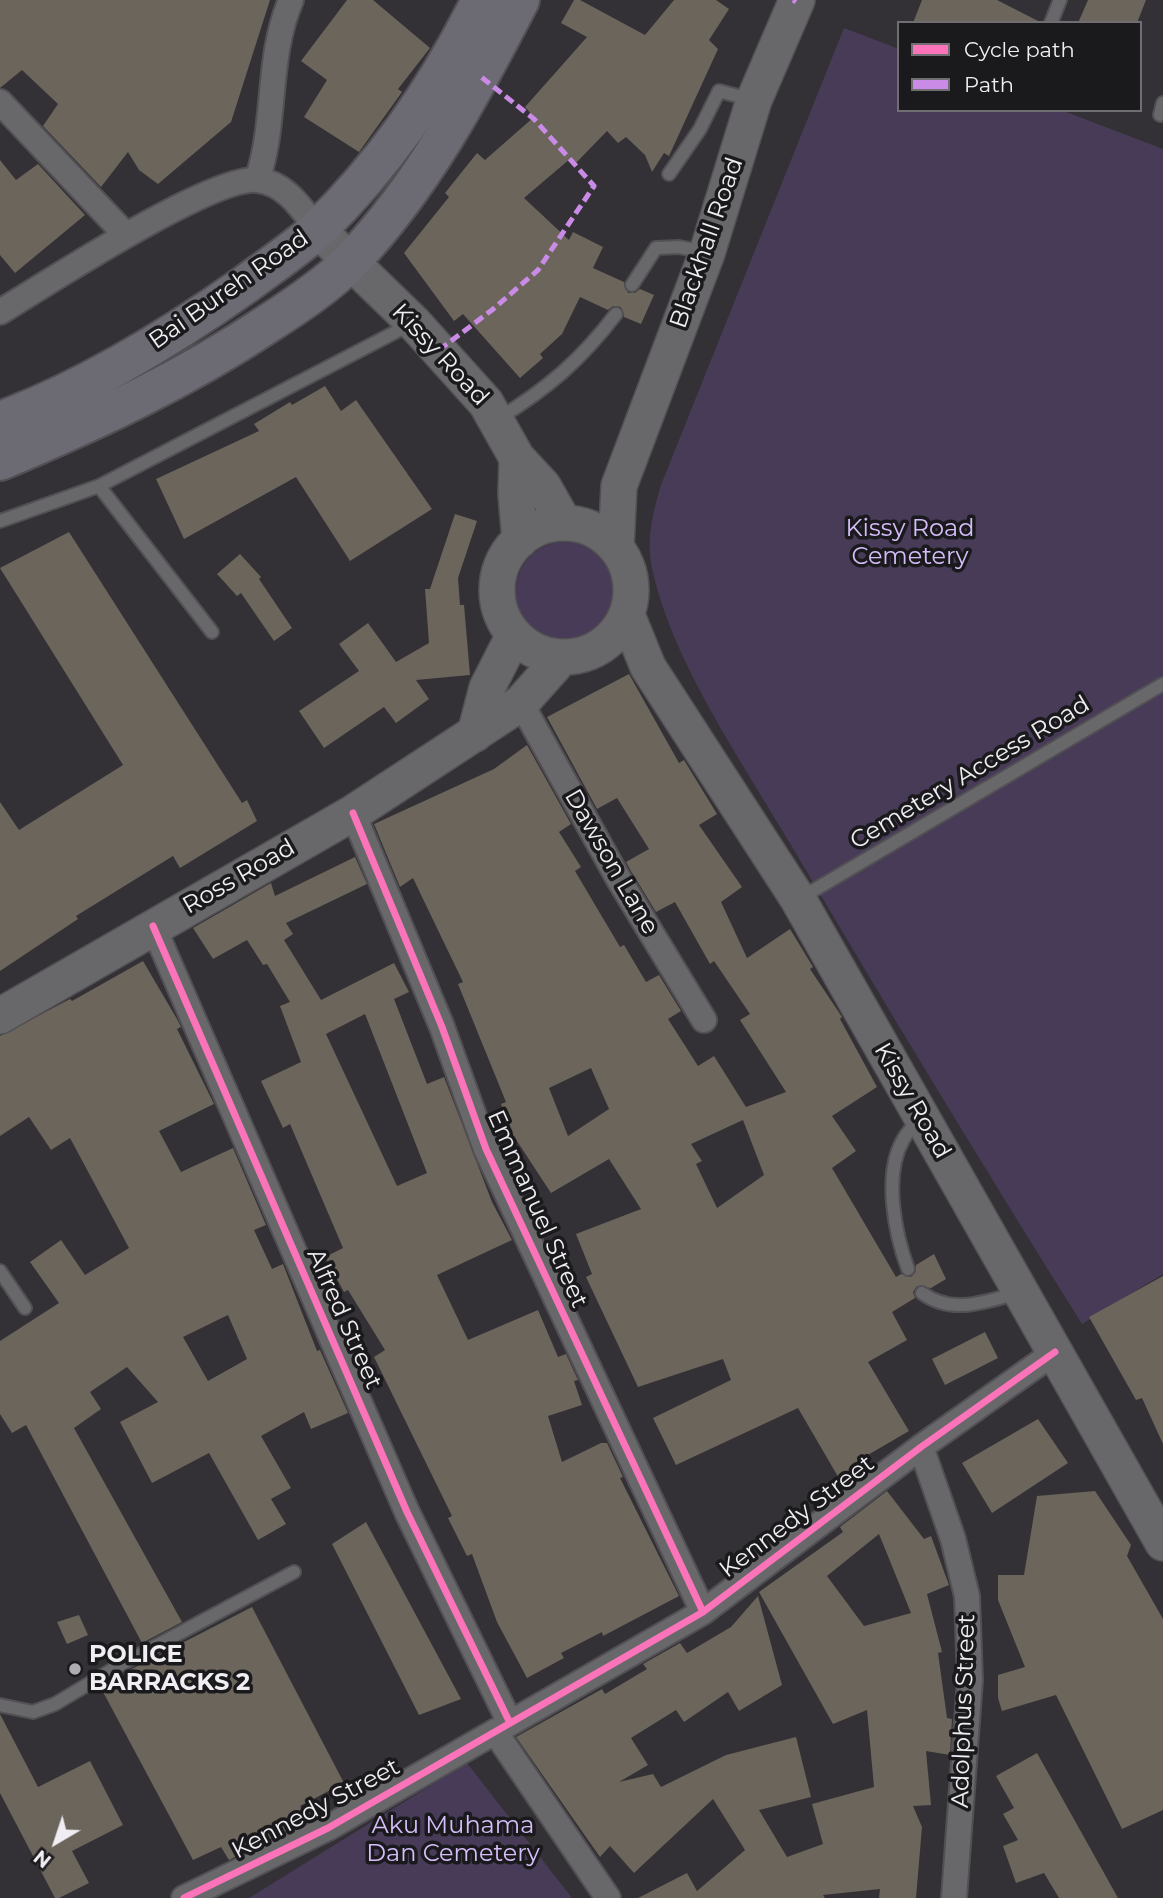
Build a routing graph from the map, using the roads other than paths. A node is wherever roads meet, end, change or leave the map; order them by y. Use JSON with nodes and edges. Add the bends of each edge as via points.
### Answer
{"nodes":[{"id":1,"x":291,"y":0,"type":"edge"},
{"id":2,"x":481,"y":0,"type":"edge"},
{"id":3,"x":520,"y":0,"type":"edge"},
{"id":4,"x":797,"y":0,"type":"edge"},
{"id":5,"x":1060,"y":0,"type":"edge"},
{"id":6,"x":1052,"y":21,"type":"edge"},
{"id":7,"x":754,"y":100,"type":"junction"},
{"id":8,"x":0,"y":102,"type":"edge"},
{"id":9,"x":668,"y":174,"type":"dead end"},
{"id":10,"x":257,"y":180,"type":"junction"},
{"id":11,"x":317,"y":229,"type":"junction"},
{"id":12,"x":126,"y":235,"type":"junction"},
{"id":13,"x":707,"y":253,"type":"junction"},
{"id":14,"x":349,"y":263,"type":"junction"},
{"id":15,"x":632,"y":285,"type":"dead end"},
{"id":16,"x":0,"y":312,"type":"edge"},
{"id":17,"x":616,"y":313,"type":"dead end"},
{"id":18,"x":414,"y":323,"type":"junction"},
{"id":19,"x":497,"y":419,"type":"junction"},
{"id":20,"x":0,"y":421,"type":"edge"},
{"id":21,"x":517,"y":458,"type":"junction"},
{"id":22,"x":0,"y":461,"type":"edge"},
{"id":23,"x":99,"y":486,"type":"junction"},
{"id":24,"x":619,"y":486,"type":"junction"},
{"id":25,"x":0,"y":521,"type":"edge"},
{"id":26,"x":571,"y":524,"type":"junction"},
{"id":27,"x":520,"y":540,"type":"junction"},
{"id":28,"x":616,"y":547,"type":"junction"},
{"id":29,"x":627,"y":615,"type":"junction"},
{"id":30,"x":212,"y":632,"type":"dead end"},
{"id":31,"x":513,"y":635,"type":"junction"},
{"id":32,"x":600,"y":648,"type":"junction"},
{"id":33,"x":562,"y":657,"type":"junction"},
{"id":34,"x":648,"y":667,"type":"junction"},
{"id":35,"x":1163,"y":684,"type":"edge"},
{"id":36,"x":521,"y":703,"type":"junction"},
{"id":37,"x":475,"y":734,"type":"junction"},
{"id":38,"x":353,"y":813,"type":"junction"},
{"id":39,"x":798,"y":899,"type":"junction"},
{"id":40,"x":153,"y":926,"type":"junction"},
{"id":41,"x":0,"y":1016,"type":"edge"},
{"id":42,"x":704,"y":1020,"type":"dead end"},
{"id":43,"x":921,"y":1117,"type":"junction"},
{"id":44,"x":908,"y":1269,"type":"dead end"},
{"id":45,"x":0,"y":1271,"type":"edge"},
{"id":46,"x":1021,"y":1292,"type":"junction"},
{"id":47,"x":922,"y":1293,"type":"dead end"},
{"id":48,"x":25,"y":1308,"type":"dead end"},
{"id":49,"x":1055,"y":1352,"type":"junction"},
{"id":50,"x":921,"y":1447,"type":"junction"},
{"id":51,"x":1163,"y":1543,"type":"edge"},
{"id":52,"x":294,"y":1572,"type":"dead end"},
{"id":53,"x":703,"y":1612,"type":"junction"},
{"id":54,"x":0,"y":1705,"type":"edge"},
{"id":55,"x":503,"y":1728,"type":"junction"},
{"id":56,"x":184,"y":1898,"type":"edge"},
{"id":57,"x":608,"y":1898,"type":"edge"},
{"id":58,"x":954,"y":1898,"type":"edge"}],
"edges":[{"from":1,"to":10,"type":"street","via":[[274,59],[266,156]]},
{"from":2,"to":11,"type":"highway","name":"Bai Bureh Road","via":[[460,44],[412,116]]},
{"from":3,"to":14,"type":"highway","via":[[448,135]]},
{"from":4,"to":7,"type":"main road","name":"Blackhall Road"},
{"from":5,"to":6,"type":"lane"},
{"from":7,"to":9,"type":"lane","via":[[719,91],[700,129]]},
{"from":7,"to":13,"type":"main road","name":"Blackhall Road"},
{"from":8,"to":12,"type":"street"},
{"from":10,"to":11,"type":"street","via":[[294,196]]},
{"from":10,"to":12,"type":"street","via":[[226,187]]},
{"from":11,"to":14,"type":"main road","name":"Kissy Road"},
{"from":11,"to":20,"type":"highway","name":"Bai Bureh Road","via":[[208,311],[40,406]]},
{"from":12,"to":16,"type":"street"},
{"from":13,"to":15,"type":"lane","via":[[656,248]]},
{"from":13,"to":24,"type":"main road","name":"Blackhall Road"},
{"from":14,"to":18,"type":"main road","name":"Kissy Road"},
{"from":14,"to":22,"type":"highway","via":[[224,354],[74,430]]},
{"from":17,"to":19,"type":"lane","via":[[580,357],[543,391]]},
{"from":18,"to":19,"type":"main road","name":"Kissy Road"},
{"from":18,"to":23,"type":"lane"},
{"from":19,"to":21,"type":"main road","name":"Kissy Road"},
{"from":21,"to":26,"type":"main road","name":"Kissy Road"},
{"from":21,"to":27,"type":"main road","name":"Kissy Road"},
{"from":23,"to":25,"type":"lane"},
{"from":23,"to":30,"type":"lane"},
{"from":24,"to":26,"type":"main road","name":"Blackhall Road"},
{"from":24,"to":28,"type":"main road","name":"Blackhall Road"},
{"from":26,"to":27,"type":"main road","via":[[548,525]]},
{"from":26,"to":28,"type":"main road","via":[[599,533]]},
{"from":27,"to":31,"type":"main road","via":[[498,578],[499,608]]},
{"from":28,"to":29,"type":"main road","via":[[630,580]]},
{"from":29,"to":32,"type":"main road"},
{"from":29,"to":34,"type":"main road","name":"Kissy Road"},
{"from":31,"to":33,"type":"main road","via":[[535,651]]},
{"from":31,"to":37,"type":"main road","via":[[487,688]]},
{"from":32,"to":33,"type":"main road"},
{"from":32,"to":34,"type":"main road"},
{"from":33,"to":36,"type":"main road","name":"Ross Road"},
{"from":34,"to":39,"type":"main road","name":"Kissy Road"},
{"from":35,"to":39,"type":"lane","name":"Cemetery Access Road"},
{"from":36,"to":37,"type":"main road","name":"Ross Road"},
{"from":36,"to":42,"type":"street","name":"Dawson Lane"},
{"from":37,"to":38,"type":"main road","name":"Ross Road"},
{"from":38,"to":40,"type":"main road","name":"Ross Road"},
{"from":38,"to":53,"type":"street","name":"Emmanuel Street","via":[[442,1027],[486,1149]]},
{"from":39,"to":43,"type":"main road","name":"Kissy Road"},
{"from":40,"to":41,"type":"main road","name":"Ross Road"},
{"from":40,"to":55,"type":"street","name":"Alfred Street"},
{"from":43,"to":44,"type":"lane","via":[[902,1141],[894,1174],[895,1234]]},
{"from":43,"to":46,"type":"main road","name":"Kissy Road"},
{"from":45,"to":48,"type":"lane"},
{"from":46,"to":47,"type":"lane","via":[[971,1306],[948,1305]]},
{"from":46,"to":49,"type":"main road","name":"Kissy Road"},
{"from":49,"to":50,"type":"street","name":"Kennedy Street"},
{"from":49,"to":51,"type":"main road","name":"Kissy Road"},
{"from":50,"to":53,"type":"street","name":"Kennedy Street"},
{"from":50,"to":58,"type":"street","name":"Adolphus Street","via":[[967,1595],[970,1680]]},
{"from":52,"to":54,"type":"lane","via":[[55,1704],[33,1712]]},
{"from":53,"to":55,"type":"street","name":"Kennedy Street"},
{"from":55,"to":56,"type":"street","name":"Kennedy Street","via":[[328,1828]]},
{"from":55,"to":57,"type":"street","name":"Alfred Street"}]}
